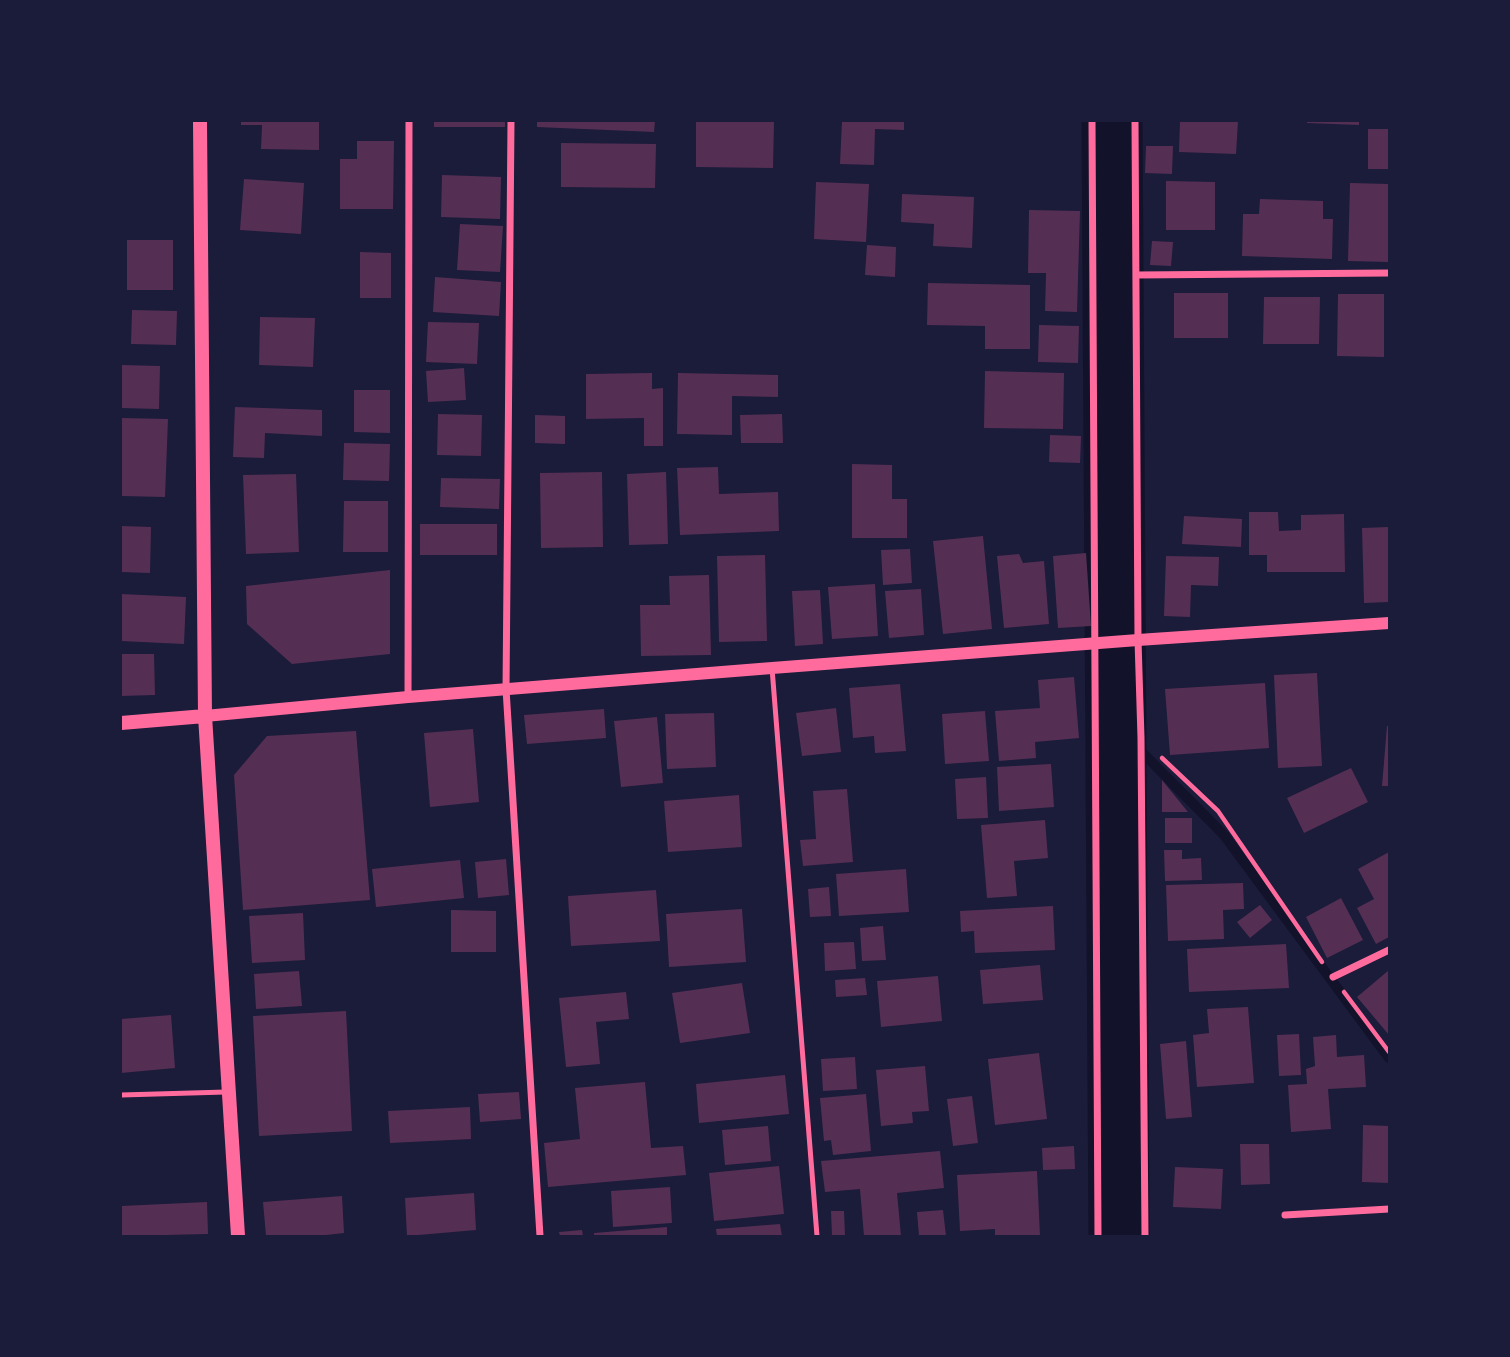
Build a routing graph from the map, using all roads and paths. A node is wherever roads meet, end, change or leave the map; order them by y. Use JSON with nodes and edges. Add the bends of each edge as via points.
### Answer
{"nodes":[{"id":1,"x":200,"y":121,"type":"edge"},
{"id":2,"x":409,"y":121,"type":"edge"},
{"id":3,"x":511,"y":121,"type":"edge"},
{"id":4,"x":1092,"y":121,"type":"edge"},
{"id":5,"x":1135,"y":121,"type":"edge"},
{"id":6,"x":1389,"y":273,"type":"edge"},
{"id":7,"x":1136,"y":275,"type":"junction"},
{"id":8,"x":1389,"y":623,"type":"edge"},
{"id":9,"x":1138,"y":640,"type":"junction"},
{"id":10,"x":1095,"y":643,"type":"junction"},
{"id":11,"x":772,"y":668,"type":"junction"},
{"id":12,"x":506,"y":689,"type":"junction"},
{"id":13,"x":408,"y":697,"type":"junction"},
{"id":14,"x":205,"y":716,"type":"junction"},
{"id":15,"x":121,"y":723,"type":"edge"},
{"id":16,"x":1141,"y":738,"type":"junction"},
{"id":17,"x":1389,"y":950,"type":"edge"},
{"id":18,"x":1333,"y":977,"type":"junction"},
{"id":19,"x":1389,"y":1052,"type":"edge"},
{"id":20,"x":229,"y":1092,"type":"junction"},
{"id":21,"x":121,"y":1095,"type":"edge"},
{"id":22,"x":1389,"y":1209,"type":"edge"},
{"id":23,"x":1285,"y":1215,"type":"dead end"},
{"id":24,"x":238,"y":1236,"type":"edge"},
{"id":25,"x":540,"y":1236,"type":"edge"},
{"id":26,"x":817,"y":1236,"type":"edge"},
{"id":27,"x":1098,"y":1236,"type":"edge"},
{"id":28,"x":1145,"y":1236,"type":"edge"}],
"edges":[{"from":1,"to":14,"type":"main road"},
{"from":2,"to":13,"type":"street"},
{"from":3,"to":12,"type":"street"},
{"from":4,"to":10,"type":"street"},
{"from":5,"to":7,"type":"street"},
{"from":6,"to":7,"type":"street"},
{"from":7,"to":9,"type":"street"},
{"from":8,"to":9,"type":"street"},
{"from":9,"to":10,"type":"street"},
{"from":9,"to":16,"type":"street"},
{"from":10,"to":11,"type":"street"},
{"from":10,"to":27,"type":"street"},
{"from":11,"to":12,"type":"street"},
{"from":11,"to":26,"type":"lane"},
{"from":12,"to":13,"type":"street"},
{"from":12,"to":25,"type":"street"},
{"from":13,"to":14,"type":"street"},
{"from":14,"to":15,"type":"main road"},
{"from":14,"to":20,"type":"main road"},
{"from":16,"to":18,"type":"path","via":[[1218,810]]},
{"from":16,"to":28,"type":"street"},
{"from":17,"to":18,"type":"street"},
{"from":18,"to":19,"type":"path"},
{"from":20,"to":21,"type":"lane"},
{"from":20,"to":24,"type":"main road"},
{"from":22,"to":23,"type":"street"}]}
